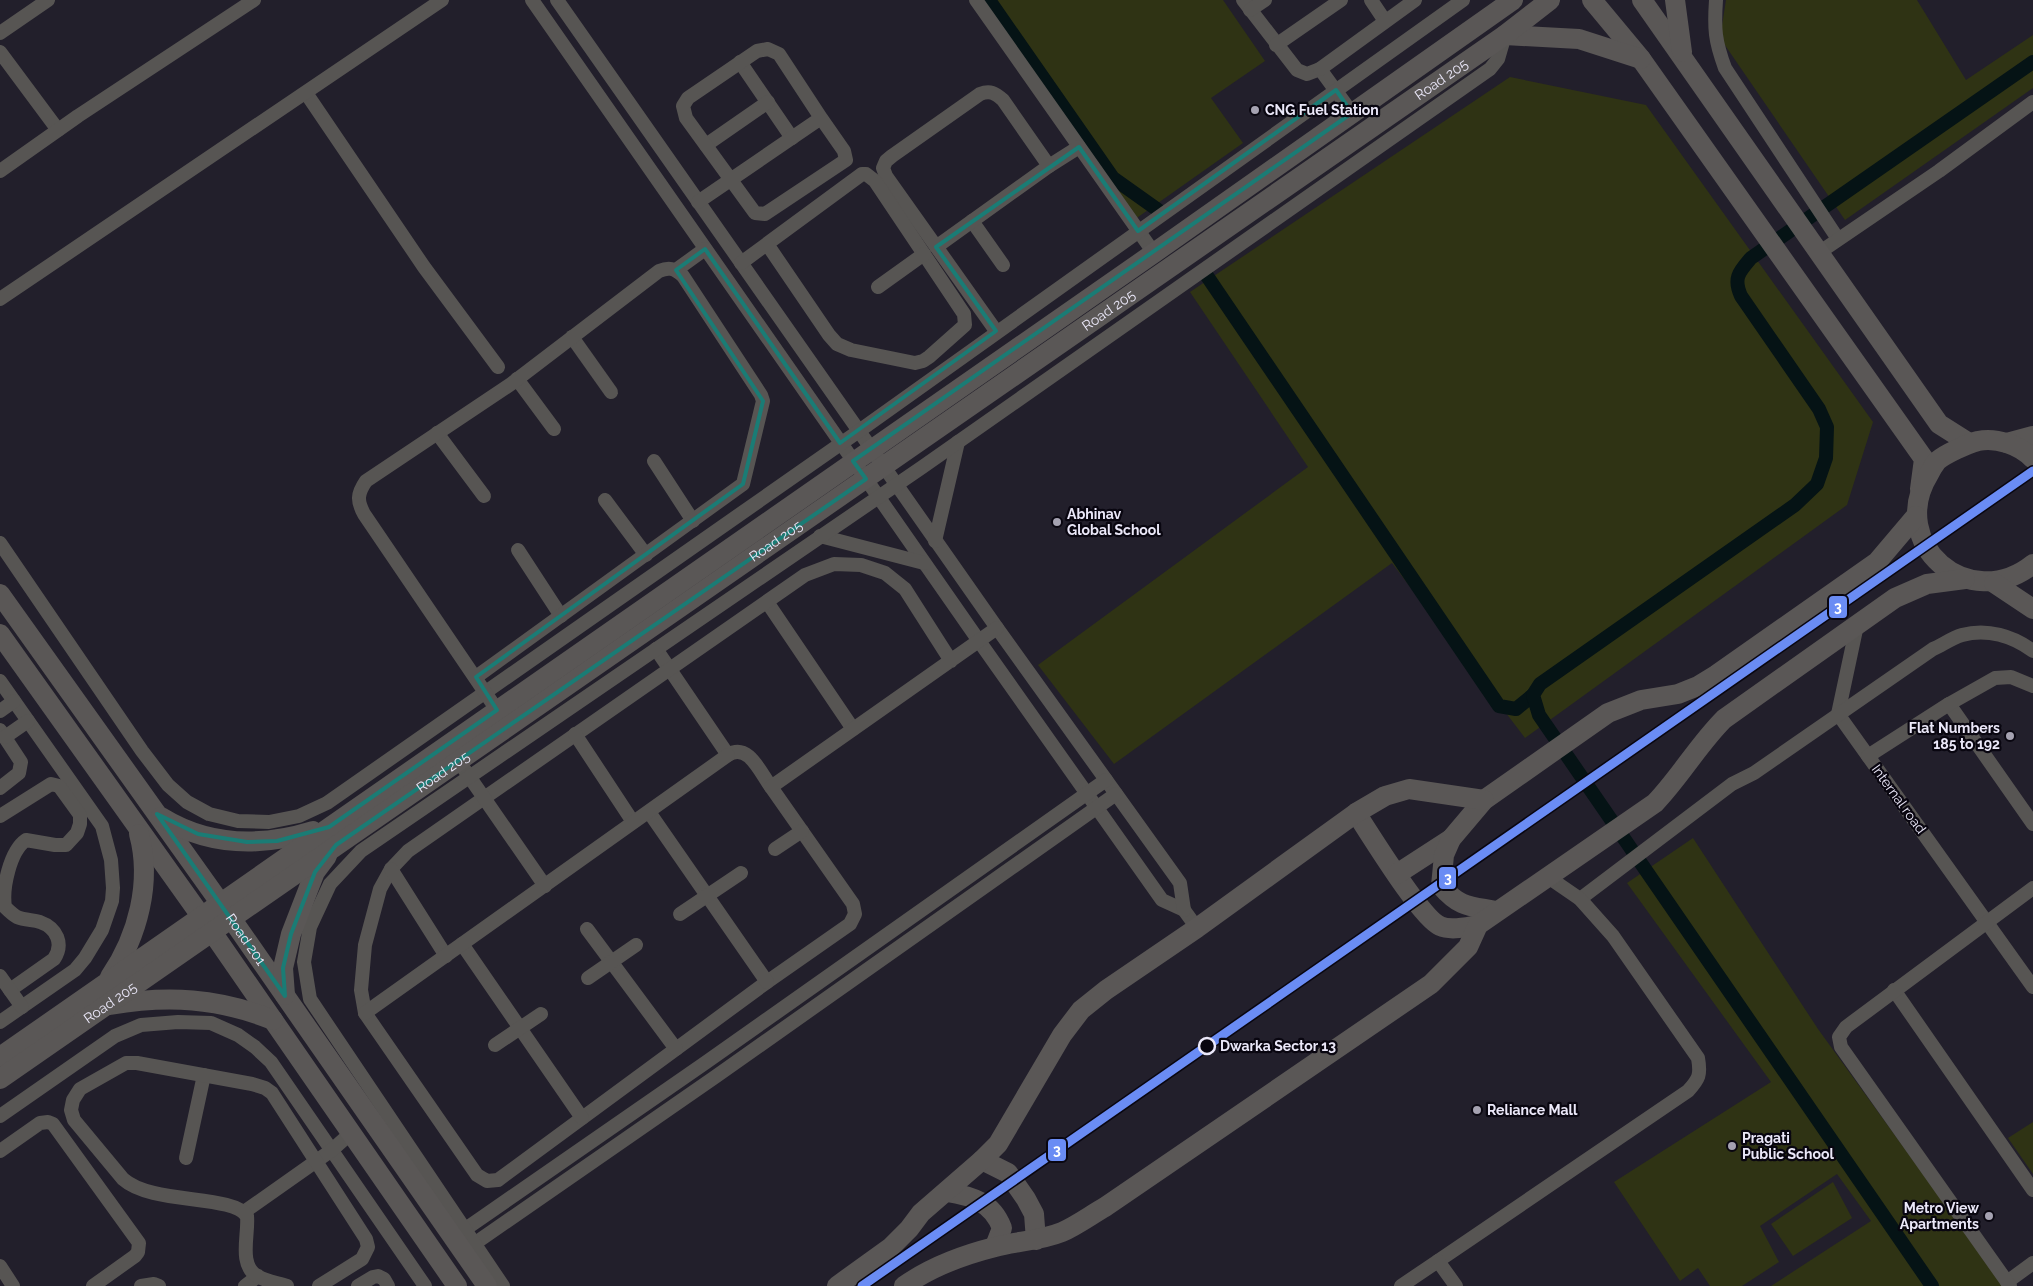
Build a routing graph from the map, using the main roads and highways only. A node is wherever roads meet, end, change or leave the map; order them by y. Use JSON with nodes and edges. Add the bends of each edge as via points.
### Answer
{"nodes":[{"id":1,"x":1514,"y":0,"type":"edge"},
{"id":2,"x":1550,"y":0,"type":"edge"},
{"id":3,"x":1592,"y":0,"type":"edge"},
{"id":4,"x":1642,"y":0,"type":"edge"},
{"id":5,"x":1675,"y":0,"type":"edge"},
{"id":6,"x":1505,"y":35,"type":"junction"},
{"id":7,"x":1683,"y":58,"type":"junction"},
{"id":8,"x":1640,"y":60,"type":"junction"},
{"id":9,"x":2033,"y":436,"type":"edge"},
{"id":10,"x":1969,"y":443,"type":"junction"},
{"id":11,"x":2007,"y":443,"type":"junction"},
{"id":12,"x":2033,"y":459,"type":"edge"},
{"id":13,"x":1920,"y":489,"type":"junction"},
{"id":14,"x":1916,"y":516,"type":"junction"},
{"id":15,"x":2033,"y":564,"type":"edge"},
{"id":16,"x":1966,"y":580,"type":"junction"},
{"id":17,"x":1994,"y":582,"type":"junction"},
{"id":18,"x":0,"y":594,"type":"edge"},
{"id":19,"x":2033,"y":609,"type":"edge"},
{"id":20,"x":0,"y":634,"type":"edge"},
{"id":21,"x":1484,"y":800,"type":"junction"},
{"id":22,"x":1356,"y":812,"type":"junction"},
{"id":23,"x":157,"y":814,"type":"junction"},
{"id":24,"x":136,"y":825,"type":"junction"},
{"id":25,"x":333,"y":836,"type":"junction"},
{"id":26,"x":1451,"y":840,"type":"junction"},
{"id":27,"x":1397,"y":874,"type":"junction"},
{"id":28,"x":225,"y":910,"type":"junction"},
{"id":29,"x":1496,"y":911,"type":"junction"},
{"id":30,"x":207,"y":924,"type":"junction"},
{"id":31,"x":1478,"y":925,"type":"junction"},
{"id":32,"x":106,"y":983,"type":"junction"},
{"id":33,"x":285,"y":996,"type":"junction"},
{"id":34,"x":105,"y":1006,"type":"junction"},
{"id":35,"x":273,"y":1020,"type":"junction"},
{"id":36,"x":0,"y":1057,"type":"edge"},
{"id":37,"x":0,"y":1080,"type":"edge"},
{"id":38,"x":982,"y":1160,"type":"junction"},
{"id":39,"x":946,"y":1192,"type":"junction"},
{"id":40,"x":1036,"y":1240,"type":"junction"},
{"id":41,"x":995,"y":1246,"type":"junction"},
{"id":42,"x":457,"y":1286,"type":"edge"},
{"id":43,"x":487,"y":1286,"type":"edge"},
{"id":44,"x":836,"y":1286,"type":"edge"},
{"id":45,"x":904,"y":1286,"type":"edge"}],
"edges":[{"from":1,"to":25,"type":"main road","name":"Road 205","via":[[497,710]]},
{"from":2,"to":6,"type":"main road","name":"Road 205"},
{"from":3,"to":8,"type":"main road"},
{"from":4,"to":7,"type":"main road"},
{"from":5,"to":7,"type":"main road"},
{"from":6,"to":8,"type":"main road","via":[[1579,39]]},
{"from":6,"to":25,"type":"main road","name":"Road 205","via":[[883,466],[464,769]]},
{"from":7,"to":10,"type":"main road","via":[[1939,424]]},
{"from":8,"to":13,"type":"main road","via":[[1924,459]]},
{"from":9,"to":11,"type":"main road"},
{"from":10,"to":11,"type":"main road","via":[[1983,440]]},
{"from":10,"to":13,"type":"main road","via":[[1937,461]]},
{"from":11,"to":12,"type":"main road","via":[[2027,452]]},
{"from":13,"to":14,"type":"main road"},
{"from":14,"to":16,"type":"main road","via":[[1924,544],[1942,566]]},
{"from":14,"to":21,"type":"main road","via":[[1877,562],[1716,675],[1678,694],[1622,706],[1608,713]]},
{"from":15,"to":17,"type":"main road","via":[[2020,575]]},
{"from":16,"to":17,"type":"main road"},
{"from":16,"to":29,"type":"main road","via":[[1928,584],[1895,598],[1857,624],[1724,719],[1655,803]]},
{"from":17,"to":19,"type":"main road"},
{"from":18,"to":23,"type":"main road","name":"Road 201"},
{"from":20,"to":24,"type":"main road","name":"Road 201"},
{"from":21,"to":22,"type":"main road","via":[[1409,789],[1385,796]]},
{"from":21,"to":26,"type":"main road"},
{"from":22,"to":27,"type":"main road"},
{"from":22,"to":38,"type":"main road","via":[[1081,1010],[1062,1035],[998,1144]]},
{"from":23,"to":25,"type":"main road","via":[[175,826],[224,840],[247,842]]},
{"from":23,"to":28,"type":"main road","name":"Road 201"},
{"from":24,"to":30,"type":"main road","name":"Road 201"},
{"from":24,"to":32,"type":"main road","via":[[143,851],[140,908],[120,963]]},
{"from":25,"to":28,"type":"main road","name":"Road 205"},
{"from":25,"to":33,"type":"main road","via":[[291,934],[283,968]]},
{"from":26,"to":27,"type":"main road"},
{"from":26,"to":29,"type":"main road","via":[[1444,855],[1441,886],[1460,904]]},
{"from":27,"to":31,"type":"main road","via":[[1432,921],[1450,929]]},
{"from":28,"to":30,"type":"main road","name":"Road 205"},
{"from":28,"to":33,"type":"main road","name":"Road 201"},
{"from":29,"to":31,"type":"main road"},
{"from":30,"to":32,"type":"main road","name":"Road 205"},
{"from":30,"to":34,"type":"main road","name":"Road 205"},
{"from":30,"to":35,"type":"main road","name":"Road 201"},
{"from":31,"to":40,"type":"main road","via":[[1468,947],[1431,984],[1105,1207],[1062,1232]]},
{"from":32,"to":36,"type":"main road","name":"Road 205"},
{"from":33,"to":43,"type":"main road","name":"Road 201"},
{"from":34,"to":35,"type":"main road","via":[[197,1000],[225,1004]]},
{"from":34,"to":37,"type":"main road","name":"Road 205"},
{"from":35,"to":42,"type":"main road","name":"Road 201"},
{"from":38,"to":39,"type":"main road"},
{"from":38,"to":40,"type":"main road","via":[[1008,1172],[1034,1214]]},
{"from":39,"to":41,"type":"main road","via":[[975,1198],[999,1220],[1002,1228]]},
{"from":39,"to":44,"type":"main road","via":[[921,1213],[891,1247]]},
{"from":40,"to":41,"type":"main road"},
{"from":41,"to":45,"type":"main road","via":[[936,1267]]}]}
